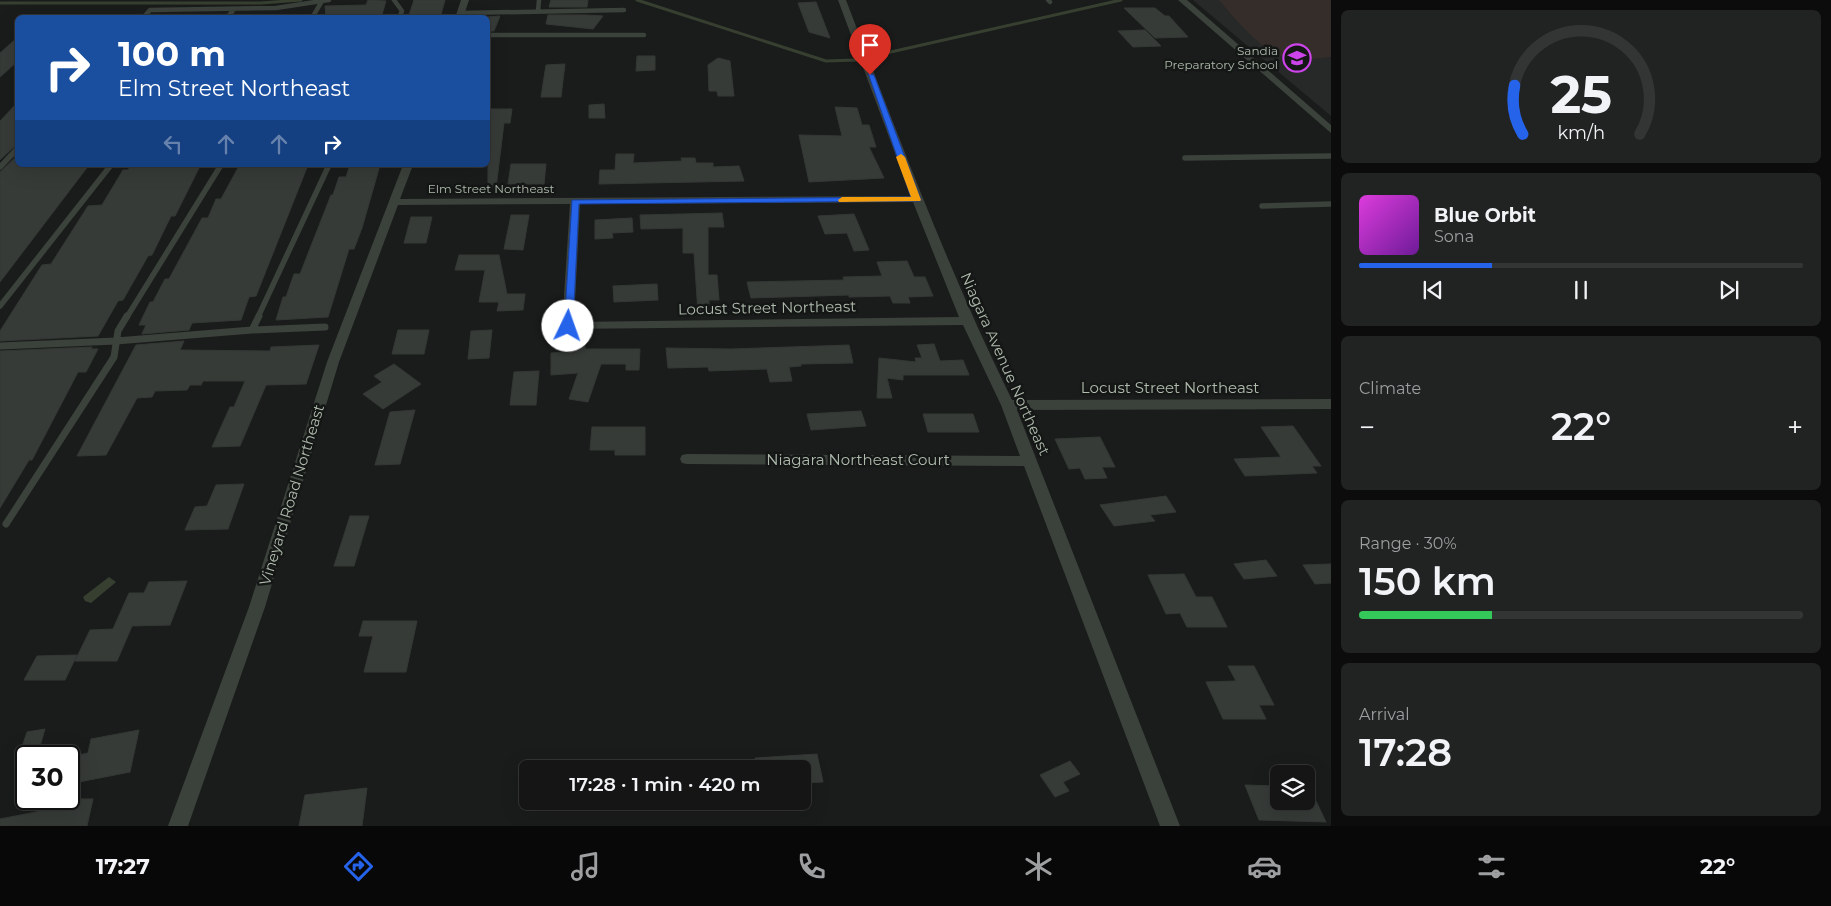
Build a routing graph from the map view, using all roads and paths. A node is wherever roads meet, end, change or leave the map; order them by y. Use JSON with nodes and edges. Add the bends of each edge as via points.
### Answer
{"nodes":[{"id":1,"x":330,"y":0,"type":"edge"},
{"id":2,"x":394,"y":0,"type":"edge"},
{"id":3,"x":466,"y":0,"type":"edge"},
{"id":4,"x":539,"y":0,"type":"edge"},
{"id":5,"x":842,"y":0,"type":"edge"},
{"id":6,"x":1182,"y":0,"type":"edge"},
{"id":7,"x":322,"y":1,"type":"junction"},
{"id":8,"x":234,"y":9,"type":"junction"},
{"id":9,"x":624,"y":10,"type":"dead end"},
{"id":10,"x":538,"y":11,"type":"junction"},
{"id":11,"x":146,"y":15,"type":"edge"},
{"id":12,"x":229,"y":15,"type":"edge"},
{"id":13,"x":314,"y":15,"type":"edge"},
{"id":14,"x":400,"y":15,"type":"edge"},
{"id":15,"x":460,"y":15,"type":"edge"},
{"id":16,"x":490,"y":34,"type":"edge"},
{"id":17,"x":644,"y":36,"type":"dead end"},
{"id":18,"x":1331,"y":130,"type":"edge"},
{"id":19,"x":15,"y":151,"type":"edge"},
{"id":20,"x":1331,"y":156,"type":"edge"},
{"id":21,"x":1185,"y":158,"type":"dead end"},
{"id":22,"x":0,"y":167,"type":"edge"},
{"id":23,"x":109,"y":167,"type":"edge"},
{"id":24,"x":220,"y":167,"type":"edge"},
{"id":25,"x":329,"y":167,"type":"edge"},
{"id":26,"x":407,"y":167,"type":"edge"},
{"id":27,"x":916,"y":200,"type":"junction"},
{"id":28,"x":395,"y":202,"type":"junction"},
{"id":29,"x":575,"y":202,"type":"junction"},
{"id":30,"x":1331,"y":204,"type":"edge"},
{"id":31,"x":1262,"y":206,"type":"dead end"},
{"id":32,"x":0,"y":306,"type":"edge"},
{"id":33,"x":967,"y":321,"type":"junction"},
{"id":34,"x":568,"y":326,"type":"joint"},
{"id":35,"x":325,"y":327,"type":"dead end"},
{"id":36,"x":252,"y":330,"type":"junction"},
{"id":37,"x":116,"y":341,"type":"junction"},
{"id":38,"x":0,"y":346,"type":"edge"},
{"id":39,"x":1331,"y":404,"type":"edge"},
{"id":40,"x":1008,"y":405,"type":"junction"},
{"id":41,"x":687,"y":459,"type":"dead end"},
{"id":42,"x":1030,"y":461,"type":"junction"},
{"id":43,"x":6,"y":524,"type":"dead end"},
{"id":44,"x":178,"y":826,"type":"edge"},
{"id":45,"x":1170,"y":826,"type":"edge"}],
"edges":[{"from":1,"to":7,"type":"lane"},
{"from":2,"to":14,"type":"lane","via":[[402,11]]},
{"from":3,"to":15,"type":"street"},
{"from":4,"to":10,"type":"lane"},
{"from":5,"to":27,"type":"street","name":"Niagara Avenue Northeast"},
{"from":6,"to":18,"type":"street"},
{"from":7,"to":8,"type":"lane","via":[[276,8]]},
{"from":7,"to":13,"type":"lane"},
{"from":8,"to":11,"type":"lane","via":[[150,10]]},
{"from":8,"to":12,"type":"lane"},
{"from":9,"to":10,"type":"lane"},
{"from":10,"to":15,"type":"lane"},
{"from":16,"to":17,"type":"lane"},
{"from":19,"to":22,"type":"lane"},
{"from":20,"to":21,"type":"lane"},
{"from":23,"to":32,"type":"lane"},
{"from":24,"to":37,"type":"lane","via":[[118,331]]},
{"from":25,"to":36,"type":"lane"},
{"from":26,"to":28,"type":"street","name":"Vineyard Road Northeast"},
{"from":27,"to":29,"type":"street","name":"Elm Street Northeast"},
{"from":27,"to":33,"type":"street","name":"Niagara Avenue Northeast"},
{"from":28,"to":29,"type":"street","name":"Elm Street Northeast"},
{"from":28,"to":44,"type":"street","name":"Vineyard Road Northeast","via":[[333,362],[257,607]]},
{"from":29,"to":34,"type":"street"},
{"from":30,"to":31,"type":"lane"},
{"from":33,"to":34,"type":"street","name":"Locust Street Northeast"},
{"from":33,"to":40,"type":"street","name":"Niagara Avenue Northeast"},
{"from":35,"to":36,"type":"lane"},
{"from":36,"to":37,"type":"lane"},
{"from":37,"to":38,"type":"lane"},
{"from":37,"to":43,"type":"lane","via":[[114,357]]},
{"from":39,"to":40,"type":"street","name":"Locust Street Northeast"},
{"from":40,"to":42,"type":"street","name":"Niagara Avenue Northeast"},
{"from":41,"to":42,"type":"street","name":"Niagara Northeast Court"},
{"from":42,"to":45,"type":"street","name":"Niagara Avenue Northeast"}]}
